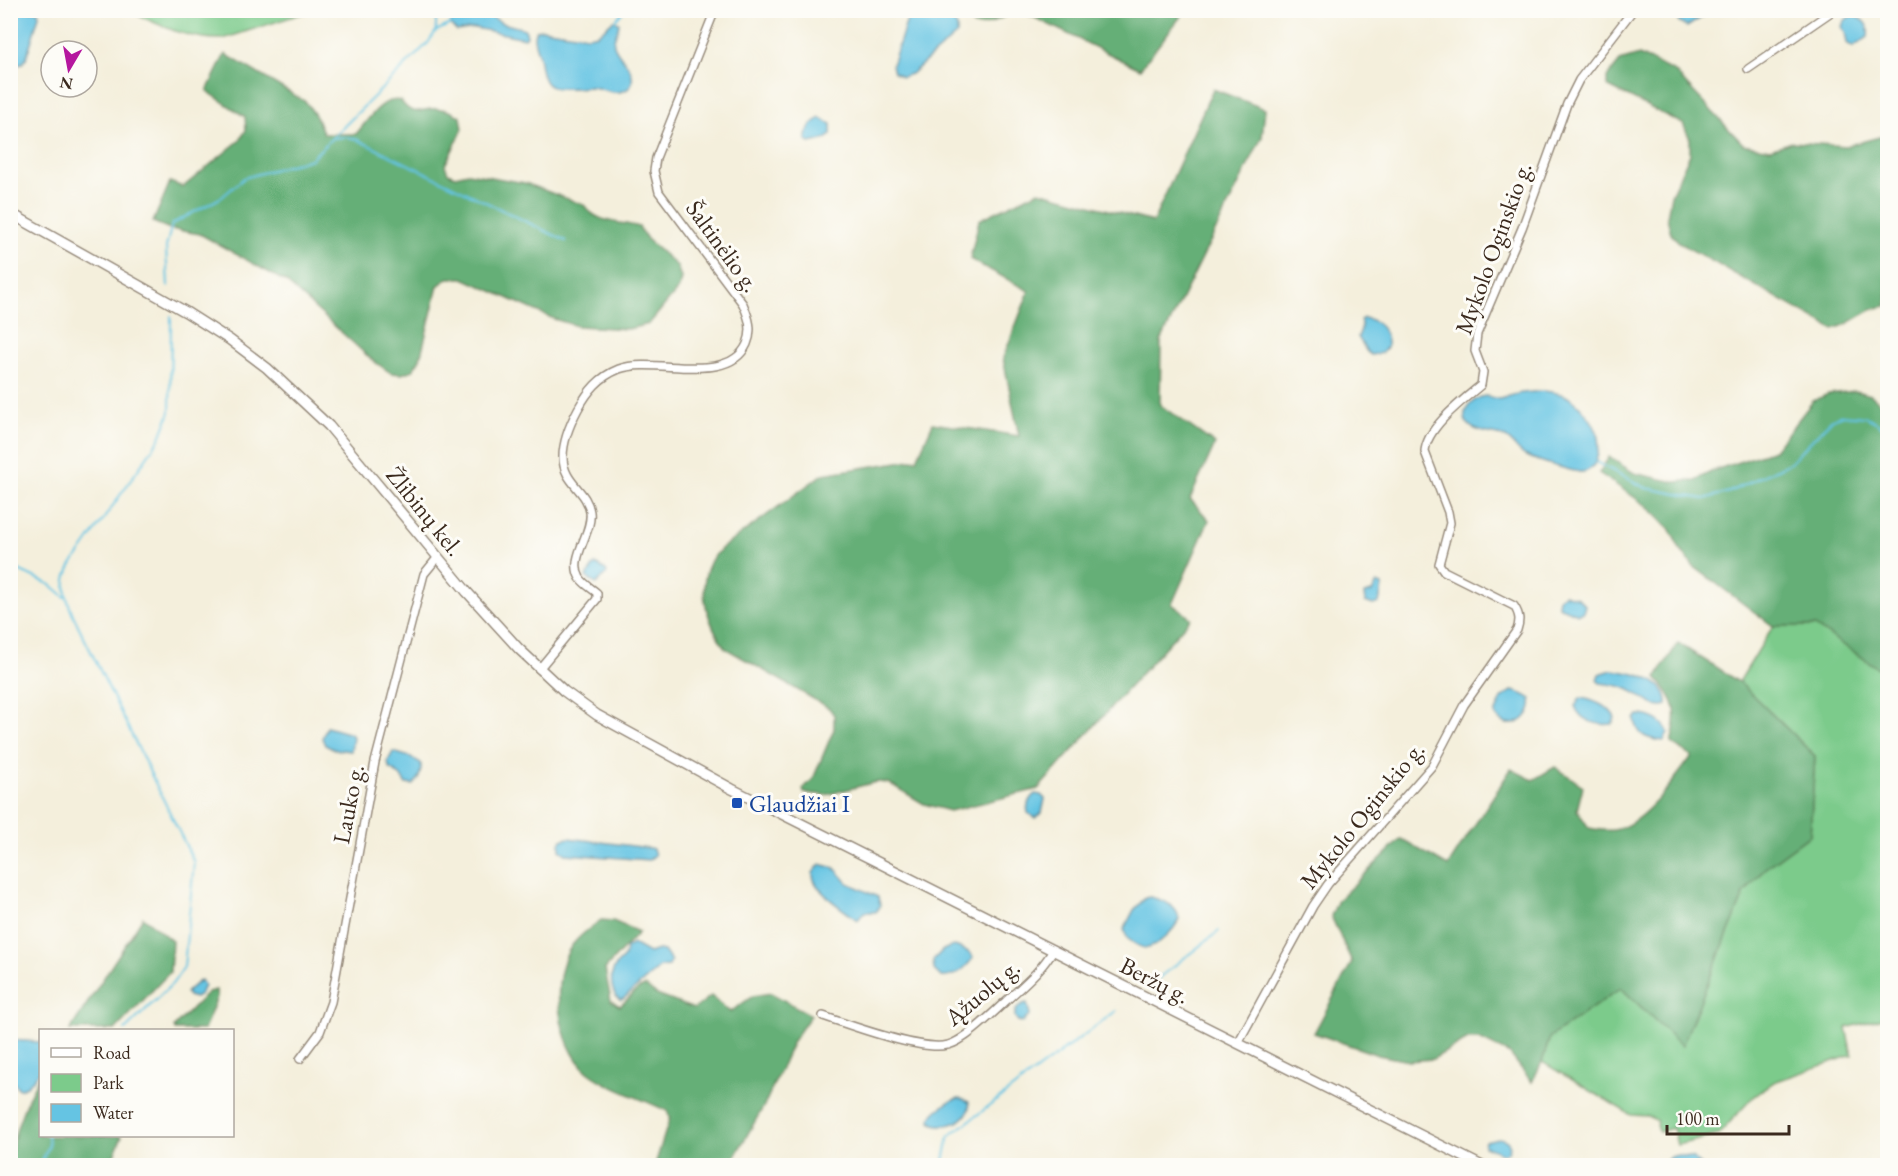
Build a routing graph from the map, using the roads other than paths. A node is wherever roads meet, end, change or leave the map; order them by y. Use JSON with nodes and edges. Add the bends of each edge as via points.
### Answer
{"nodes":[{"id":1,"x":715,"y":10,"type":"edge"},
{"id":2,"x":1633,"y":10,"type":"edge"},
{"id":3,"x":1834,"y":10,"type":"edge"},
{"id":4,"x":1748,"y":69,"type":"dead end"},
{"id":5,"x":10,"y":213,"type":"edge"},
{"id":6,"x":438,"y":557,"type":"junction"},
{"id":7,"x":538,"y":669,"type":"junction"},
{"id":8,"x":811,"y":828,"type":"joint"},
{"id":9,"x":1053,"y":950,"type":"junction"},
{"id":10,"x":823,"y":1016,"type":"dead end"},
{"id":11,"x":1238,"y":1043,"type":"junction"},
{"id":12,"x":300,"y":1059,"type":"dead end"},
{"id":13,"x":1482,"y":1166,"type":"edge"}],
"edges":[{"from":1,"to":7,"type":"street","name":"Šaltinėlio g.","via":[[654,171],[659,192],[743,304],[750,324],[749,338],[737,357],[726,363],[698,367],[634,365],[606,376],[584,398],[567,433],[563,456],[567,475],[590,507],[590,527],[577,571],[597,593],[597,599]]},
{"from":2,"to":11,"type":"street","name":"Mykolo Oginskio g.","via":[[1579,80],[1567,104],[1522,228],[1477,334],[1475,351],[1483,372],[1481,385],[1448,412],[1425,444],[1450,523],[1439,564],[1444,571],[1514,606],[1519,615],[1517,630],[1464,705],[1432,766],[1313,906]]},
{"from":3,"to":4,"type":"street"},
{"from":5,"to":6,"type":"main road","name":"Žlibinų kel.","via":[[186,312],[267,368],[329,426]]},
{"from":6,"to":7,"type":"main road","name":"Žlibinų kel."},
{"from":6,"to":12,"type":"street","name":"Lauko g.","via":[[424,574],[387,711],[331,1002],[320,1032]]},
{"from":7,"to":8,"type":"main road","name":"Žlibinų kel.","via":[[580,704],[615,726]]},
{"from":8,"to":9,"type":"main road","name":"Beržų g."},
{"from":9,"to":10,"type":"street","name":"Ąžuolų g.","via":[[988,1018],[947,1046],[866,1032]]},
{"from":9,"to":11,"type":"main road","name":"Beržų g."},
{"from":11,"to":13,"type":"main road","name":"Beržų g."}]}
